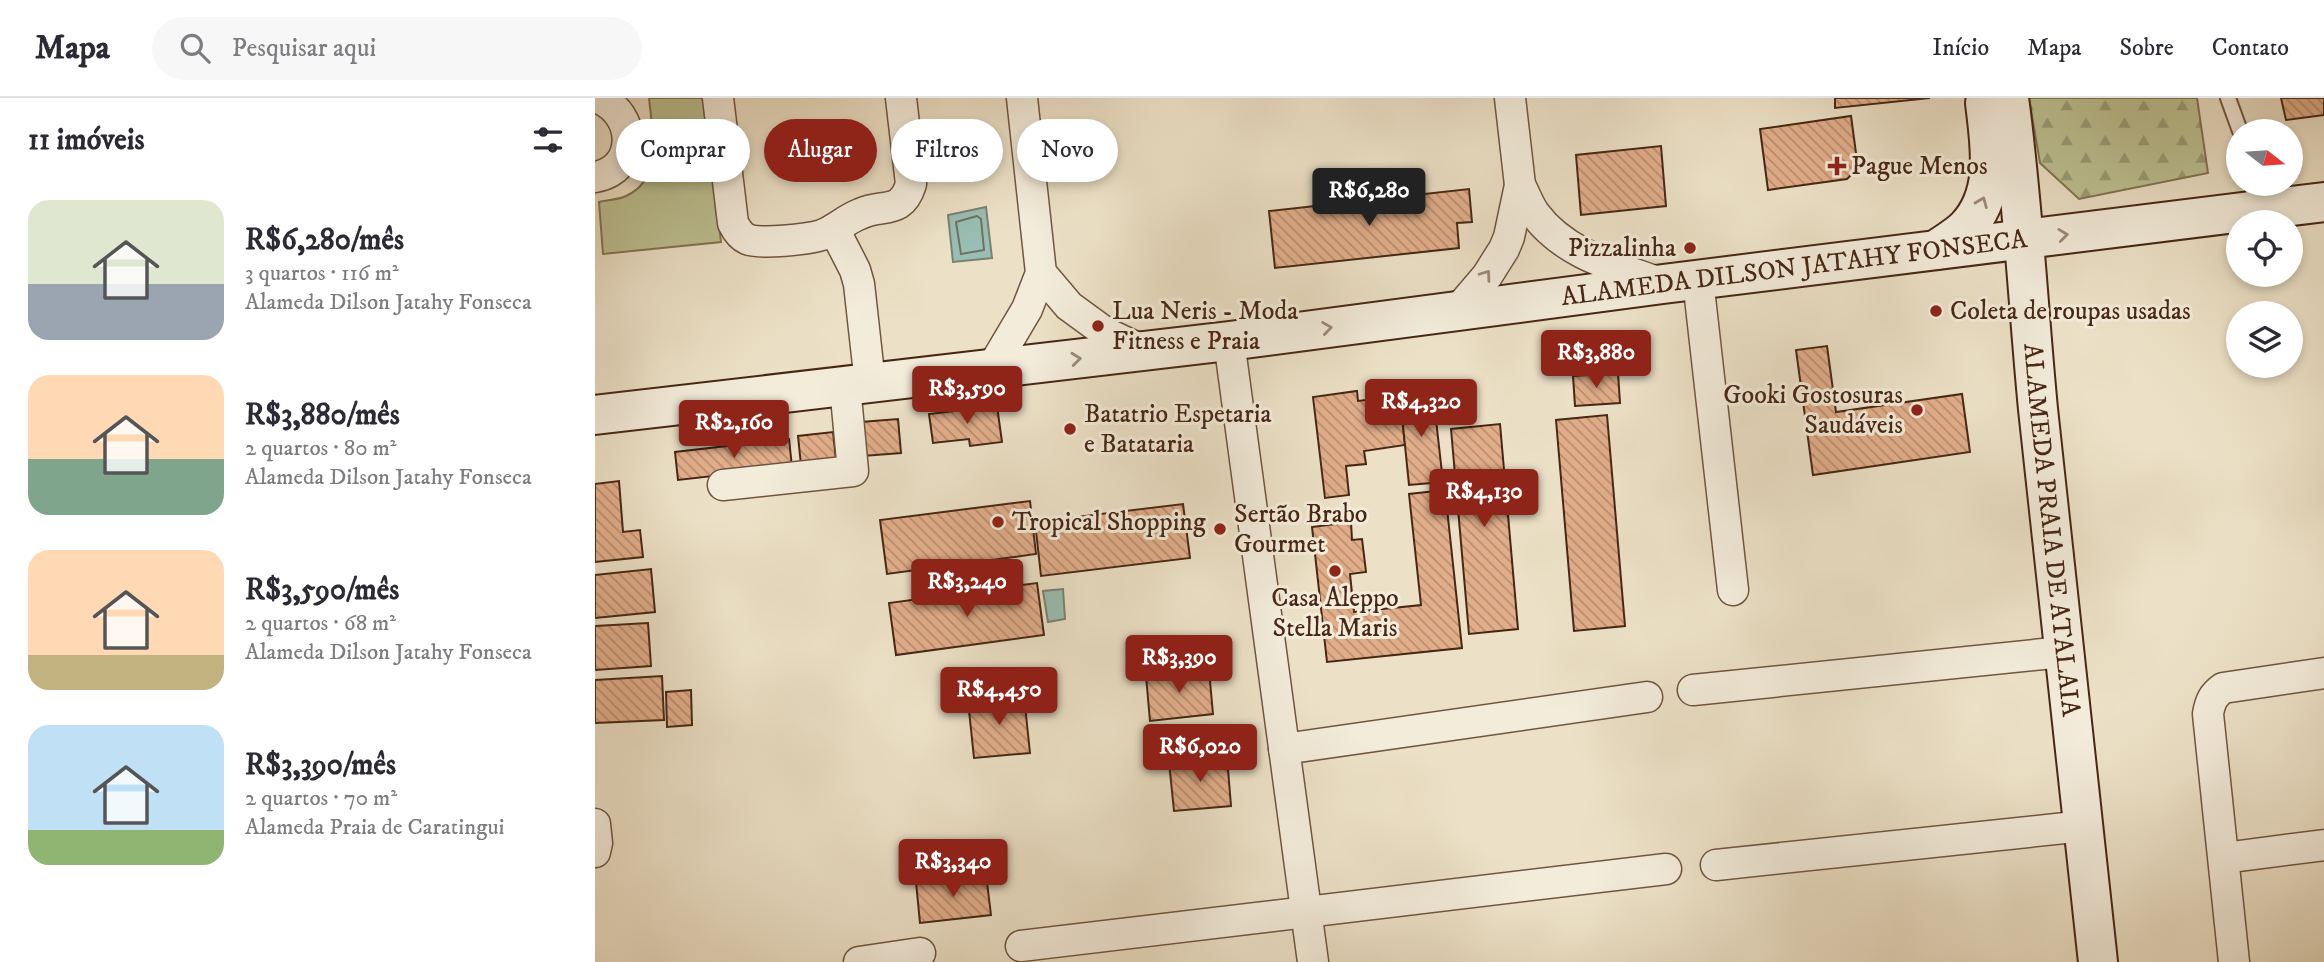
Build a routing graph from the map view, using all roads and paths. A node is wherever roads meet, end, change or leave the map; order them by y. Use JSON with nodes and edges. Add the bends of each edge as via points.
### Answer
{"nodes":[{"id":1,"x":718,"y":98,"type":"edge"},
{"id":2,"x":901,"y":98,"type":"edge"},
{"id":3,"x":1022,"y":98,"type":"edge"},
{"id":4,"x":1510,"y":98,"type":"edge"},
{"id":5,"x":1985,"y":98,"type":"edge"},
{"id":6,"x":2009,"y":98,"type":"edge"},
{"id":7,"x":2228,"y":98,"type":"edge"},
{"id":8,"x":604,"y":99,"type":"edge"},
{"id":9,"x":2236,"y":119,"type":"edge"},
{"id":10,"x":595,"y":177,"type":"edge"},
{"id":11,"x":1520,"y":185,"type":"junction"},
{"id":12,"x":2254,"y":197,"type":"edge"},
{"id":13,"x":2324,"y":202,"type":"edge"},
{"id":14,"x":834,"y":229,"type":"junction"},
{"id":15,"x":2024,"y":240,"type":"junction"},
{"id":16,"x":1936,"y":250,"type":"junction"},
{"id":17,"x":1041,"y":273,"type":"junction"},
{"id":18,"x":1681,"y":281,"type":"junction"},
{"id":19,"x":1458,"y":310,"type":"junction"},
{"id":20,"x":1229,"y":341,"type":"junction"},
{"id":21,"x":1144,"y":351,"type":"junction"},
{"id":22,"x":992,"y":368,"type":"junction"},
{"id":23,"x":858,"y":385,"type":"junction"},
{"id":24,"x":595,"y":415,"type":"edge"},
{"id":25,"x":723,"y":485,"type":"dead end"},
{"id":26,"x":1733,"y":590,"type":"dead end"},
{"id":27,"x":2063,"y":652,"type":"junction"},
{"id":28,"x":2324,"y":673,"type":"edge"},
{"id":29,"x":1693,"y":690,"type":"dead end"},
{"id":30,"x":1647,"y":697,"type":"dead end"},
{"id":31,"x":1284,"y":749,"type":"junction"},
{"id":32,"x":595,"y":824,"type":"edge"},
{"id":33,"x":2084,"y":826,"type":"junction"},
{"id":34,"x":2324,"y":845,"type":"edge"},
{"id":35,"x":595,"y":852,"type":"edge"},
{"id":36,"x":2224,"y":858,"type":"junction"},
{"id":37,"x":1716,"y":865,"type":"dead end"},
{"id":38,"x":1666,"y":869,"type":"dead end"},
{"id":39,"x":1306,"y":912,"type":"junction"},
{"id":40,"x":1021,"y":946,"type":"dead end"},
{"id":41,"x":920,"y":953,"type":"dead end"},
{"id":42,"x":859,"y":962,"type":"edge"},
{"id":43,"x":1313,"y":962,"type":"edge"},
{"id":44,"x":2098,"y":962,"type":"edge"},
{"id":45,"x":2234,"y":962,"type":"edge"}],
"edges":[{"from":1,"to":14,"type":"street","via":[[733,223],[738,232],[758,242],[820,235]]},
{"from":2,"to":14,"type":"street","via":[[910,170],[908,196],[899,205],[860,213]]},
{"from":3,"to":17,"type":"street"},
{"from":4,"to":11,"type":"street"},
{"from":16,"to":5,"type":"main road","one_way":true,"via":[[1966,229],[1986,192],[1991,170]]},
{"from":6,"to":15,"type":"main road","name":"ALAMEDA PRAIA DE ATALAIA"},
{"from":7,"to":9,"type":"lane"},
{"from":8,"to":10,"type":"street","via":[[625,121],[627,148],[612,169]]},
{"from":11,"to":18,"type":"street","via":[[1534,213],[1555,236],[1585,255]]},
{"from":19,"to":11,"type":"street","one_way":true,"via":[[1504,250]]},
{"from":12,"to":13,"type":"main road","name":"ALAMEDA DILSON JATAHY FONSECA"},
{"from":15,"to":12,"type":"main road","name":"ALAMEDA DILSON JATAHY FONSECA","one_way":true},
{"from":14,"to":23,"type":"street","via":[[859,284]]},
{"from":15,"to":16,"type":"main road","name":"ALAMEDA DILSON JATAHY FONSECA"},
{"from":15,"to":27,"type":"main road","name":"ALAMEDA PRAIA DE ATALAIA"},
{"from":16,"to":18,"type":"main road","name":"ALAMEDA DILSON JATAHY FONSECA"},
{"from":17,"to":21,"type":"street","via":[[1069,306],[1106,333]]},
{"from":17,"to":22,"type":"street","via":[[1027,309]]},
{"from":18,"to":19,"type":"main road","name":"ALAMEDA DILSON JATAHY FONSECA"},
{"from":18,"to":26,"type":"street"},
{"from":20,"to":19,"type":"main road","name":"ALAMEDA DILSON JATAHY FONSECA","one_way":true},
{"from":20,"to":21,"type":"main road","name":"ALAMEDA DILSON JATAHY FONSECA"},
{"from":20,"to":31,"type":"street"},
{"from":22,"to":21,"type":"main road","name":"ALAMEDA DILSON JATAHY FONSECA","one_way":true},
{"from":22,"to":23,"type":"main road","name":"ALAMEDA DILSON JATAHY FONSECA"},
{"from":23,"to":24,"type":"main road","name":"ALAMEDA DILSON JATAHY FONSECA"},
{"from":23,"to":25,"type":"street","via":[[853,471]]},
{"from":27,"to":29,"type":"street"},
{"from":27,"to":33,"type":"main road","name":"ALAMEDA PRAIA DE ATALAIA"},
{"from":28,"to":36,"type":"street","via":[[2231,685],[2214,695],[2208,714]]},
{"from":30,"to":31,"type":"street"},
{"from":31,"to":39,"type":"street"},
{"from":32,"to":35,"type":"street"},
{"from":33,"to":37,"type":"street"},
{"from":33,"to":44,"type":"main road","name":"ALAMEDA PRAIA DE ATALAIA"},
{"from":34,"to":36,"type":"street"},
{"from":36,"to":45,"type":"street"},
{"from":38,"to":39,"type":"street"},
{"from":39,"to":40,"type":"street"},
{"from":39,"to":43,"type":"street"},
{"from":41,"to":42,"type":"street"}]}
